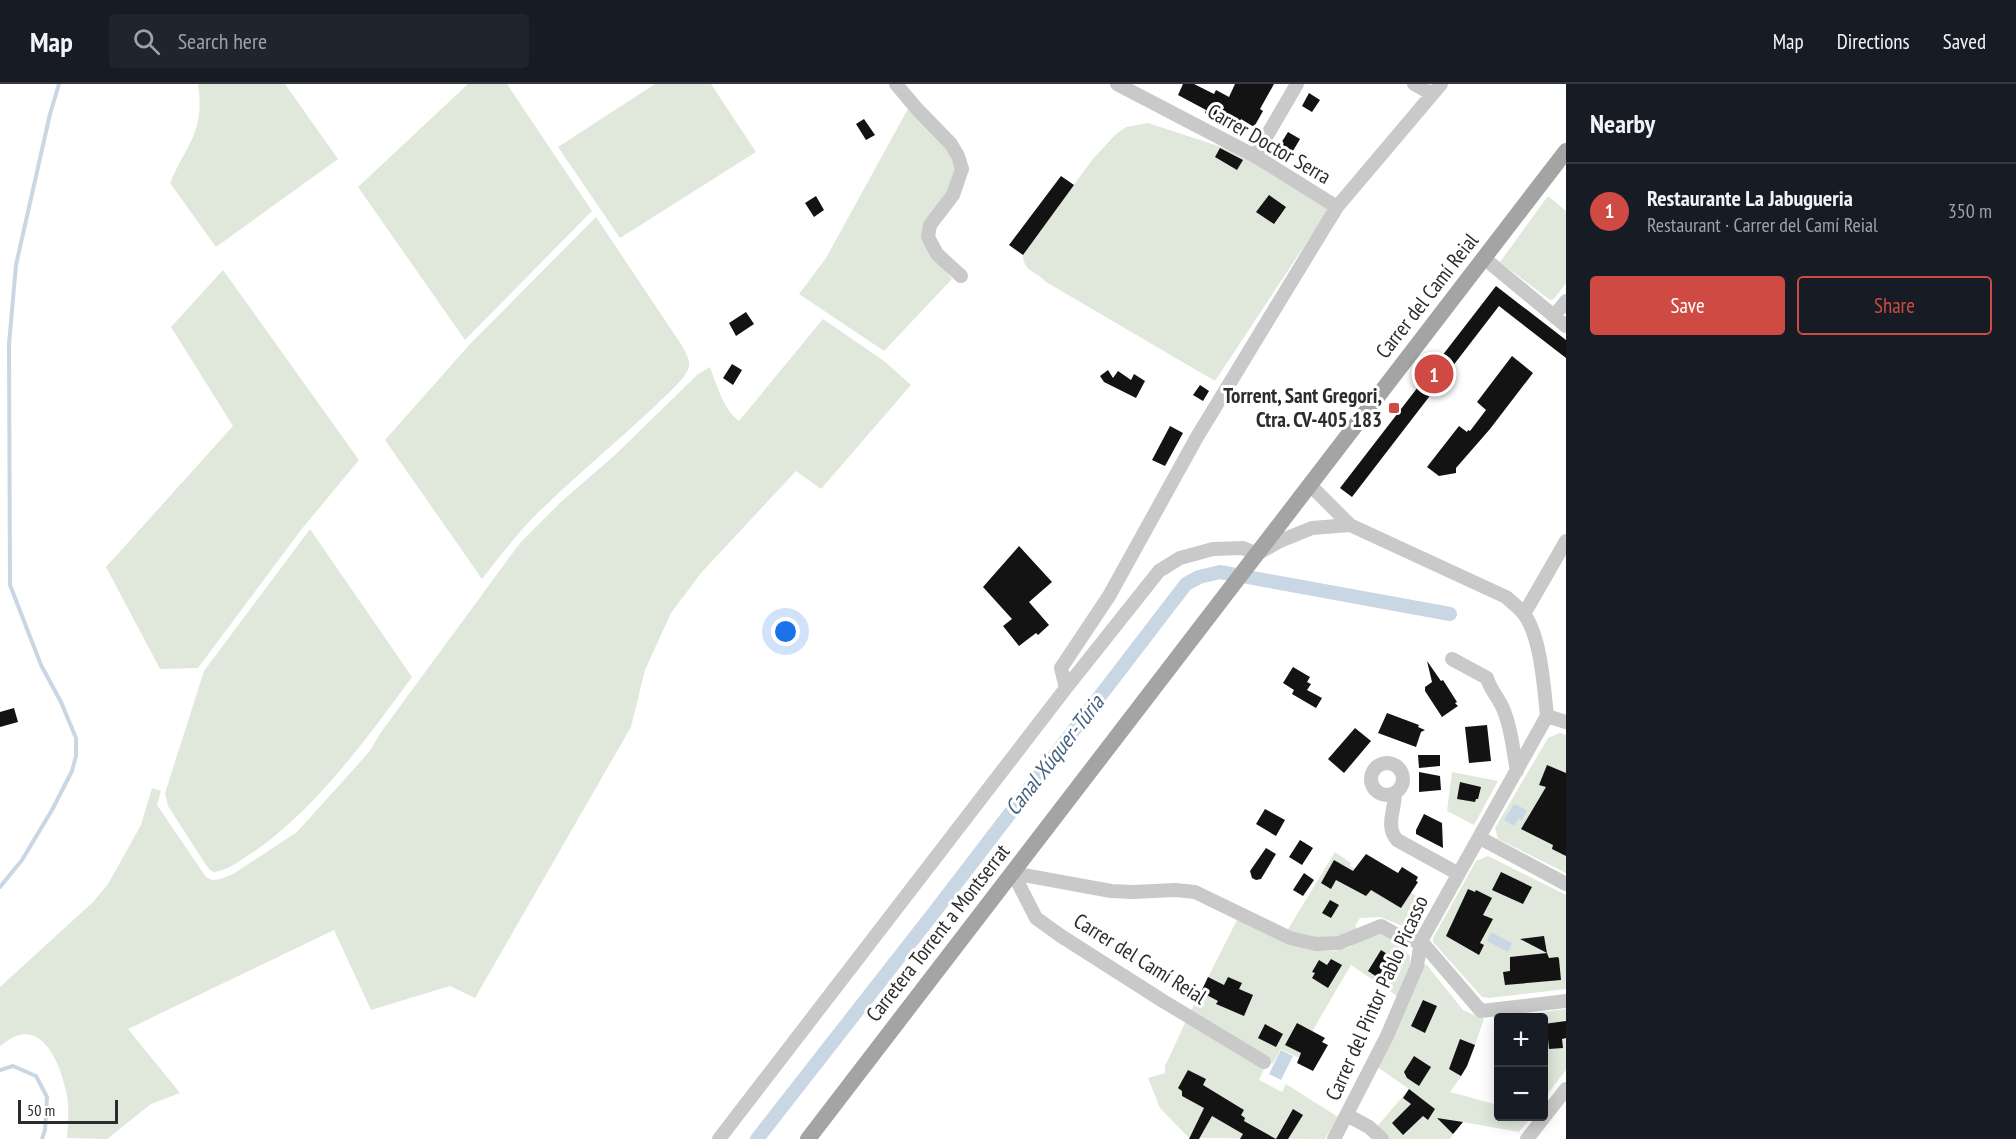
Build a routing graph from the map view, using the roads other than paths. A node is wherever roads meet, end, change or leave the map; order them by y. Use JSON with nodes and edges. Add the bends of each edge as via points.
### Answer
{"nodes":[{"id":1,"x":896,"y":84,"type":"edge"},
{"id":2,"x":1117,"y":84,"type":"edge"},
{"id":3,"x":1297,"y":84,"type":"edge"},
{"id":4,"x":1414,"y":84,"type":"edge"},
{"id":5,"x":1436,"y":89,"type":"edge"},
{"id":6,"x":1566,"y":151,"type":"edge"},
{"id":7,"x":1255,"y":156,"type":"junction"},
{"id":8,"x":1337,"y":207,"type":"junction"},
{"id":9,"x":1484,"y":258,"type":"junction"},
{"id":10,"x":961,"y":276,"type":"dead end"},
{"id":11,"x":1566,"y":301,"type":"edge"},
{"id":12,"x":1554,"y":316,"type":"junction"},
{"id":13,"x":1566,"y":326,"type":"edge"},
{"id":14,"x":1310,"y":485,"type":"junction"},
{"id":15,"x":1350,"y":525,"type":"junction"},
{"id":16,"x":1566,"y":540,"type":"edge"},
{"id":17,"x":1255,"y":556,"type":"junction"},
{"id":18,"x":1524,"y":614,"type":"junction"},
{"id":19,"x":1452,"y":658,"type":"dead end"},
{"id":20,"x":1066,"y":688,"type":"junction"},
{"id":21,"x":1547,"y":716,"type":"junction"},
{"id":22,"x":1566,"y":722,"type":"edge"},
{"id":23,"x":1517,"y":771,"type":"junction"},
{"id":24,"x":1395,"y":794,"type":"dead end"},
{"id":25,"x":1480,"y":838,"type":"junction"},
{"id":26,"x":1013,"y":873,"type":"junction"},
{"id":27,"x":1458,"y":873,"type":"junction"},
{"id":28,"x":1566,"y":884,"type":"edge"},
{"id":29,"x":1421,"y":941,"type":"junction"},
{"id":30,"x":1566,"y":1001,"type":"edge"},
{"id":31,"x":1264,"y":1062,"type":"dead end"},
{"id":32,"x":1566,"y":1089,"type":"edge"},
{"id":33,"x":1347,"y":1115,"type":"junction"},
{"id":34,"x":719,"y":1139,"type":"edge"},
{"id":35,"x":808,"y":1139,"type":"edge"},
{"id":36,"x":1334,"y":1139,"type":"edge"},
{"id":37,"x":1382,"y":1139,"type":"edge"},
{"id":38,"x":1527,"y":1139,"type":"edge"}],
"edges":[{"from":1,"to":10,"type":"street","via":[[958,156],[962,169],[953,195],[930,225],[928,237],[938,254]]},
{"from":2,"to":7,"type":"street","name":"Carrer Doctor Serra"},
{"from":3,"to":7,"type":"street"},
{"from":4,"to":5,"type":"street"},
{"from":5,"to":8,"type":"street"},
{"from":6,"to":9,"type":"main road","name":"Carrer del Camí Reial"},
{"from":7,"to":8,"type":"street","name":"Carrer Doctor Serra"},
{"from":8,"to":20,"type":"street","via":[[1197,437],[1109,596],[1061,668]]},
{"from":9,"to":12,"type":"street"},
{"from":9,"to":14,"type":"main road","name":"Carrer del Camí Reial"},
{"from":11,"to":12,"type":"street"},
{"from":12,"to":13,"type":"street"},
{"from":14,"to":15,"type":"street"},
{"from":14,"to":17,"type":"main road","name":"Carrer del Camí Reial"},
{"from":15,"to":17,"type":"street","via":[[1312,528]]},
{"from":15,"to":18,"type":"street","via":[[1506,597]]},
{"from":16,"to":18,"type":"street"},
{"from":17,"to":20,"type":"street","via":[[1243,548],[1228,548],[1196,553],[1169,563],[1143,589]]},
{"from":17,"to":26,"type":"main road","name":"Carretera Torrent a Montserrat"},
{"from":18,"to":21,"type":"street","via":[[1535,640]]},
{"from":19,"to":23,"type":"street","via":[[1487,678],[1504,710]]},
{"from":20,"to":34,"type":"street"},
{"from":21,"to":22,"type":"street"},
{"from":21,"to":23,"type":"street","name":"Carrer del Pintor Pablo Picasso"},
{"from":23,"to":25,"type":"street","name":"Carrer del Pintor Pablo Picasso"},
{"from":24,"to":27,"type":"street","via":[[1392,834]]},
{"from":25,"to":27,"type":"street","name":"Carrer del Pintor Pablo Picasso"},
{"from":25,"to":28,"type":"street"},
{"from":26,"to":29,"type":"street","via":[[1111,891],[1195,892],[1290,938],[1316,944],[1339,943],[1381,926],[1403,938]]},
{"from":26,"to":31,"type":"street","name":"Carrer del Camí Reial","via":[[1036,918]]},
{"from":26,"to":35,"type":"main road","name":"Carretera Torrent a Montserrat"},
{"from":27,"to":29,"type":"street","name":"Carrer del Pintor Pablo Picasso"},
{"from":29,"to":30,"type":"street","via":[[1481,1011]]},
{"from":29,"to":33,"type":"street","name":"Carrer del Pintor Pablo Picasso","via":[[1417,966]]},
{"from":32,"to":38,"type":"street"},
{"from":33,"to":36,"type":"street","name":"Carrer del Pintor Pablo Picasso"},
{"from":33,"to":37,"type":"street","via":[[1369,1126]]}]}
